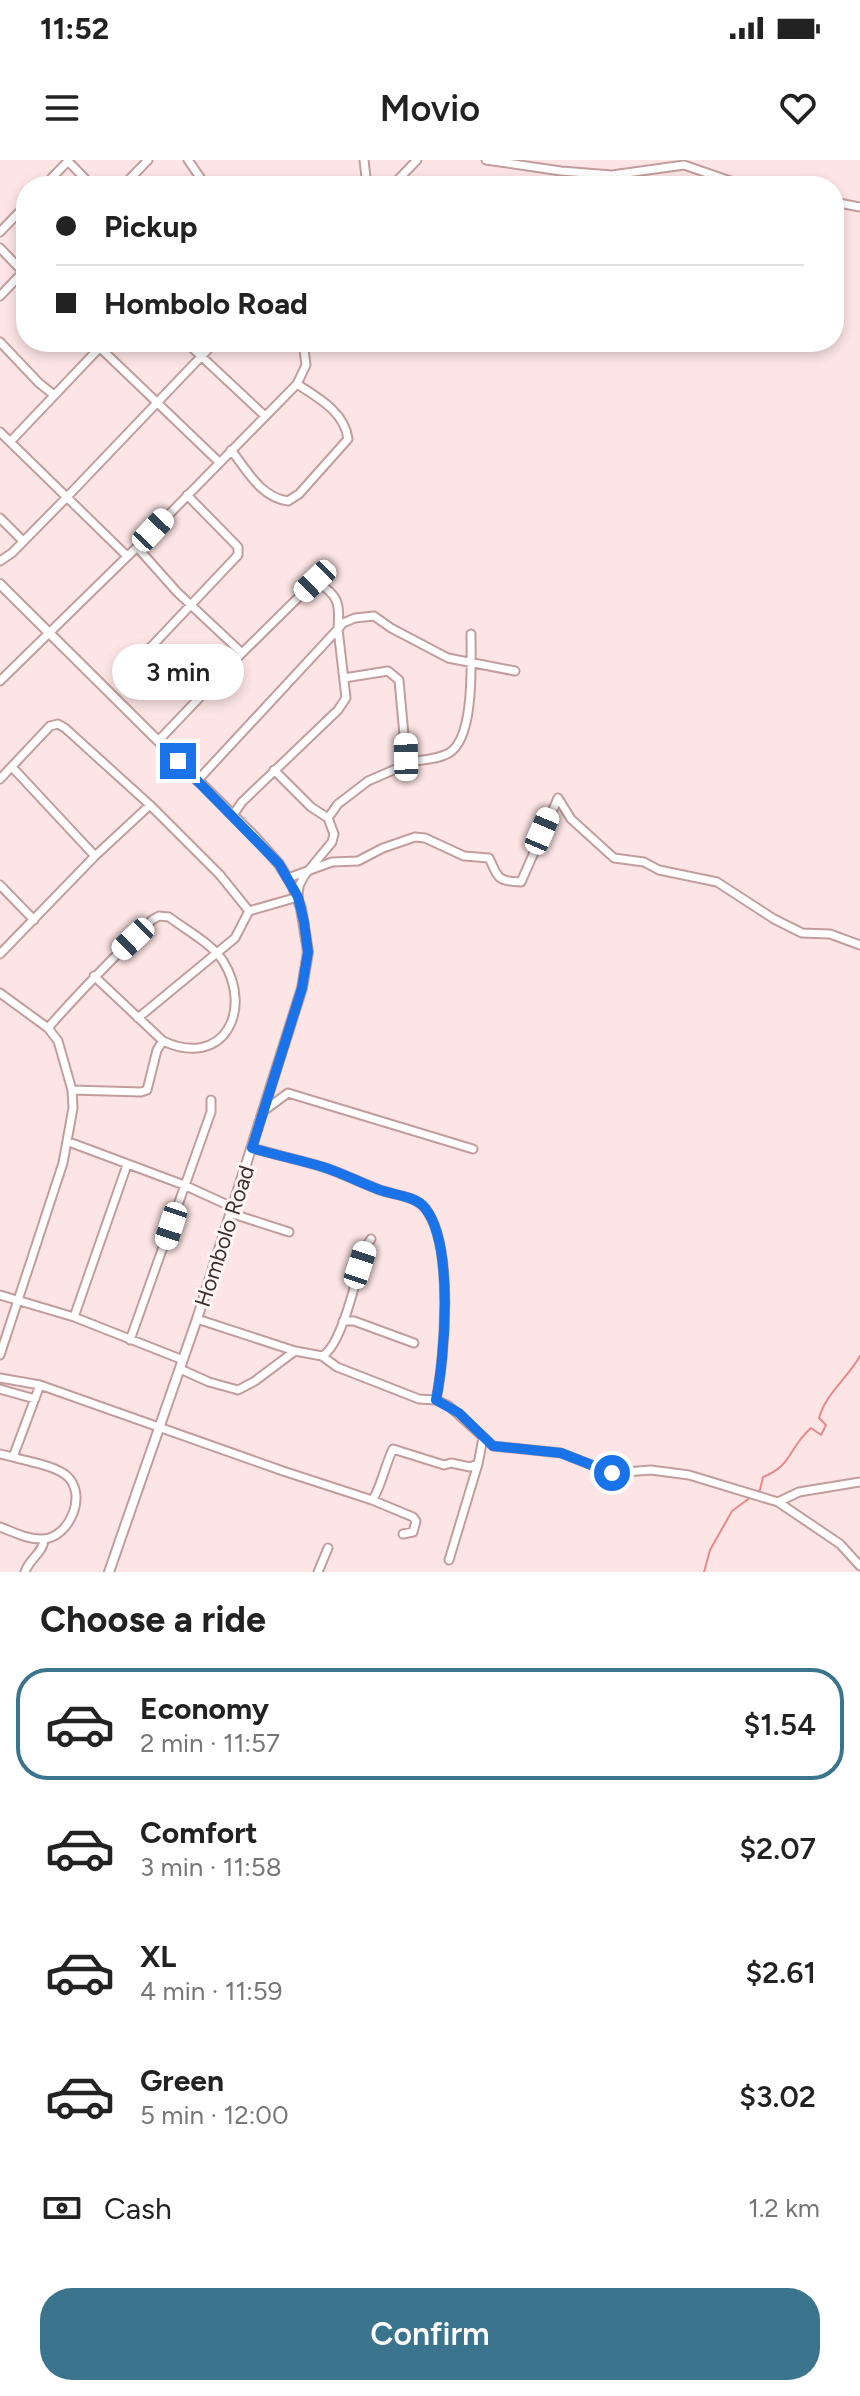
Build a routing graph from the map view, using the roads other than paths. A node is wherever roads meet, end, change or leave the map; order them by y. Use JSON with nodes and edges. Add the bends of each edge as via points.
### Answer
{"nodes":[{"id":1,"x":148,"y":160,"type":"edge"},
{"id":2,"x":417,"y":160,"type":"edge"},
{"id":3,"x":486,"y":160,"type":"edge"},
{"id":4,"x":68,"y":161,"type":"edge"},
{"id":5,"x":54,"y":176,"type":"edge"},
{"id":6,"x":82,"y":176,"type":"edge"},
{"id":7,"x":133,"y":176,"type":"edge"},
{"id":8,"x":402,"y":176,"type":"edge"},
{"id":9,"x":716,"y":176,"type":"edge"},
{"id":10,"x":16,"y":215,"type":"edge"},
{"id":11,"x":0,"y":232,"type":"edge"},
{"id":12,"x":0,"y":248,"type":"edge"},
{"id":13,"x":16,"y":264,"type":"edge"},
{"id":14,"x":16,"y":281,"type":"edge"},
{"id":15,"x":0,"y":296,"type":"edge"},
{"id":16,"x":0,"y":342,"type":"edge"},
{"id":17,"x":93,"y":352,"type":"edge"},
{"id":18,"x":108,"y":352,"type":"edge"},
{"id":19,"x":196,"y":352,"type":"edge"},
{"id":20,"x":206,"y":352,"type":"edge"},
{"id":21,"x":304,"y":352,"type":"edge"},
{"id":22,"x":201,"y":357,"type":"junction"},
{"id":23,"x":297,"y":384,"type":"junction"},
{"id":24,"x":54,"y":395,"type":"junction"},
{"id":25,"x":156,"y":401,"type":"junction"},
{"id":26,"x":265,"y":416,"type":"junction"},
{"id":27,"x":0,"y":432,"type":"edge"},
{"id":28,"x":10,"y":442,"type":"junction"},
{"id":29,"x":231,"y":450,"type":"junction"},
{"id":30,"x":219,"y":462,"type":"junction"},
{"id":31,"x":187,"y":495,"type":"junction"},
{"id":32,"x":67,"y":497,"type":"junction"},
{"id":33,"x":0,"y":518,"type":"edge"},
{"id":34,"x":22,"y":540,"type":"junction"},
{"id":35,"x":137,"y":547,"type":"junction"},
{"id":36,"x":126,"y":555,"type":"junction"},
{"id":37,"x":0,"y":561,"type":"edge"},
{"id":38,"x":328,"y":567,"type":"dead end"},
{"id":39,"x":315,"y":581,"type":"junction"},
{"id":40,"x":0,"y":584,"type":"edge"},
{"id":41,"x":192,"y":605,"type":"junction"},
{"id":42,"x":338,"y":629,"type":"junction"},
{"id":43,"x":50,"y":634,"type":"junction"},
{"id":44,"x":471,"y":634,"type":"dead end"},
{"id":45,"x":242,"y":653,"type":"junction"},
{"id":46,"x":140,"y":655,"type":"dead end"},
{"id":47,"x":471,"y":664,"type":"junction"},
{"id":48,"x":515,"y":671,"type":"dead end"},
{"id":49,"x":344,"y":678,"type":"junction"},
{"id":50,"x":0,"y":681,"type":"edge"},
{"id":51,"x":159,"y":740,"type":"junction"},
{"id":52,"x":406,"y":762,"type":"junction"},
{"id":53,"x":12,"y":767,"type":"junction"},
{"id":54,"x":274,"y":770,"type":"junction"},
{"id":55,"x":0,"y":779,"type":"edge"},
{"id":56,"x":197,"y":781,"type":"junction"},
{"id":57,"x":150,"y":805,"type":"junction"},
{"id":58,"x":233,"y":815,"type":"junction"},
{"id":59,"x":328,"y":818,"type":"junction"},
{"id":60,"x":95,"y":856,"type":"junction"},
{"id":61,"x":309,"y":870,"type":"junction"},
{"id":62,"x":288,"y":878,"type":"junction"},
{"id":63,"x":0,"y":885,"type":"edge"},
{"id":64,"x":298,"y":897,"type":"junction"},
{"id":65,"x":249,"y":911,"type":"junction"},
{"id":66,"x":34,"y":920,"type":"junction"},
{"id":67,"x":860,"y":945,"type":"edge"},
{"id":68,"x":0,"y":954,"type":"edge"},
{"id":69,"x":218,"y":954,"type":"junction"},
{"id":70,"x":94,"y":976,"type":"junction"},
{"id":71,"x":0,"y":993,"type":"edge"},
{"id":72,"x":138,"y":1018,"type":"junction"},
{"id":73,"x":48,"y":1028,"type":"junction"},
{"id":74,"x":163,"y":1041,"type":"junction"},
{"id":75,"x":73,"y":1094,"type":"junction"},
{"id":76,"x":211,"y":1100,"type":"dead end"},
{"id":77,"x":265,"y":1110,"type":"junction"},
{"id":78,"x":69,"y":1142,"type":"junction"},
{"id":79,"x":252,"y":1148,"type":"junction"},
{"id":80,"x":473,"y":1149,"type":"dead end"},
{"id":81,"x":127,"y":1165,"type":"junction"},
{"id":82,"x":184,"y":1185,"type":"junction"},
{"id":83,"x":231,"y":1210,"type":"junction"},
{"id":84,"x":289,"y":1232,"type":"dead end"},
{"id":85,"x":371,"y":1239,"type":"dead end"},
{"id":86,"x":0,"y":1295,"type":"edge"},
{"id":87,"x":17,"y":1302,"type":"junction"},
{"id":88,"x":74,"y":1317,"type":"junction"},
{"id":89,"x":197,"y":1319,"type":"junction"},
{"id":90,"x":343,"y":1321,"type":"junction"},
{"id":91,"x":130,"y":1340,"type":"junction"},
{"id":92,"x":414,"y":1343,"type":"dead end"},
{"id":93,"x":295,"y":1351,"type":"junction"},
{"id":94,"x":0,"y":1355,"type":"edge"},
{"id":95,"x":322,"y":1356,"type":"junction"},
{"id":96,"x":182,"y":1364,"type":"junction"},
{"id":97,"x":0,"y":1378,"type":"edge"},
{"id":98,"x":40,"y":1385,"type":"junction"},
{"id":99,"x":0,"y":1389,"type":"edge"},
{"id":100,"x":35,"y":1399,"type":"junction"},
{"id":101,"x":436,"y":1400,"type":"junction"},
{"id":102,"x":160,"y":1426,"type":"junction"},
{"id":103,"x":483,"y":1438,"type":"junction"},
{"id":104,"x":0,"y":1454,"type":"edge"},
{"id":105,"x":13,"y":1457,"type":"junction"},
{"id":106,"x":478,"y":1464,"type":"junction"},
{"id":107,"x":860,"y":1482,"type":"edge"},
{"id":108,"x":372,"y":1500,"type":"junction"},
{"id":109,"x":778,"y":1502,"type":"junction"},
{"id":110,"x":0,"y":1527,"type":"edge"},
{"id":111,"x":403,"y":1534,"type":"dead end"},
{"id":112,"x":44,"y":1539,"type":"junction"},
{"id":113,"x":328,"y":1548,"type":"dead end"},
{"id":114,"x":449,"y":1560,"type":"dead end"},
{"id":115,"x":860,"y":1566,"type":"edge"},
{"id":116,"x":25,"y":1572,"type":"edge"},
{"id":117,"x":109,"y":1572,"type":"edge"},
{"id":118,"x":318,"y":1572,"type":"edge"}],
"edges":[{"from":1,"to":7,"type":"street"},
{"from":2,"to":8,"type":"street"},
{"from":3,"to":9,"type":"street","via":[[612,175],[684,165]]},
{"from":4,"to":5,"type":"street"},
{"from":4,"to":6,"type":"street"},
{"from":10,"to":11,"type":"street"},
{"from":12,"to":13,"type":"street"},
{"from":14,"to":15,"type":"street"},
{"from":16,"to":24,"type":"street"},
{"from":17,"to":24,"type":"street"},
{"from":18,"to":25,"type":"street"},
{"from":19,"to":22,"type":"street"},
{"from":20,"to":22,"type":"street"},
{"from":21,"to":23,"type":"street","via":[[306,365]]},
{"from":22,"to":25,"type":"street"},
{"from":22,"to":26,"type":"street"},
{"from":23,"to":26,"type":"street"},
{"from":23,"to":29,"type":"street","via":[[335,413],[348,439],[294,499],[277,499],[262,489]]},
{"from":24,"to":28,"type":"street"},
{"from":25,"to":30,"type":"street"},
{"from":25,"to":32,"type":"street"},
{"from":26,"to":29,"type":"street"},
{"from":27,"to":28,"type":"street"},
{"from":28,"to":32,"type":"street"},
{"from":29,"to":30,"type":"street"},
{"from":30,"to":31,"type":"street"},
{"from":31,"to":35,"type":"street"},
{"from":31,"to":41,"type":"street","via":[[238,547],[236,558]]},
{"from":32,"to":34,"type":"street"},
{"from":32,"to":36,"type":"street"},
{"from":33,"to":34,"type":"street"},
{"from":34,"to":37,"type":"street"},
{"from":35,"to":36,"type":"street"},
{"from":35,"to":41,"type":"street"},
{"from":36,"to":43,"type":"street"},
{"from":38,"to":39,"type":"street"},
{"from":39,"to":42,"type":"street","via":[[331,591],[339,606]]},
{"from":39,"to":45,"type":"street"},
{"from":40,"to":43,"type":"street","name":"Hombolo Road"},
{"from":41,"to":45,"type":"street"},
{"from":41,"to":46,"type":"street"},
{"from":42,"to":47,"type":"street","via":[[355,618],[374,616],[436,653]]},
{"from":42,"to":49,"type":"street"},
{"from":42,"to":56,"type":"street"},
{"from":43,"to":50,"type":"street"},
{"from":43,"to":51,"type":"street","name":"Hombolo Road"},
{"from":44,"to":47,"type":"street"},
{"from":45,"to":51,"type":"street"},
{"from":47,"to":48,"type":"street"},
{"from":47,"to":52,"type":"street","via":[[466,721],[457,747],[444,755]]},
{"from":49,"to":52,"type":"street","via":[[388,671],[399,680]]},
{"from":49,"to":54,"type":"street","via":[[346,698],[338,710]]},
{"from":51,"to":56,"type":"street","name":"Hombolo Road"},
{"from":52,"to":59,"type":"street","via":[[368,781]]},
{"from":53,"to":55,"type":"street"},
{"from":53,"to":57,"type":"street","via":[[50,726],[58,724]]},
{"from":53,"to":60,"type":"street"},
{"from":54,"to":58,"type":"street"},
{"from":54,"to":59,"type":"street"},
{"from":56,"to":58,"type":"street","name":"Hombolo Road"},
{"from":57,"to":60,"type":"street"},
{"from":57,"to":65,"type":"street"},
{"from":58,"to":62,"type":"street","name":"Hombolo Road"},
{"from":59,"to":61,"type":"street","via":[[332,842]]},
{"from":60,"to":66,"type":"street"},
{"from":61,"to":62,"type":"street"},
{"from":61,"to":64,"type":"street"},
{"from":61,"to":67,"type":"street","via":[[358,861],[415,837],[464,856],[489,858],[496,876],[521,882],[558,798],[571,819],[614,858],[708,878],[802,933],[830,934]]},
{"from":62,"to":64,"type":"street","name":"Hombolo Road"},
{"from":63,"to":66,"type":"street"},
{"from":64,"to":65,"type":"street"},
{"from":64,"to":77,"type":"street","name":"Hombolo Road","via":[[307,963]]},
{"from":65,"to":69,"type":"street","via":[[240,932]]},
{"from":66,"to":68,"type":"street"},
{"from":69,"to":70,"type":"street","via":[[169,917],[159,916]]},
{"from":69,"to":72,"type":"street"},
{"from":69,"to":74,"type":"street","via":[[236,997],[229,1029],[201,1048]]},
{"from":70,"to":72,"type":"street"},
{"from":70,"to":73,"type":"street"},
{"from":71,"to":73,"type":"street"},
{"from":72,"to":74,"type":"street"},
{"from":73,"to":75,"type":"street","via":[[58,1041]]},
{"from":74,"to":75,"type":"street","via":[[147,1090]]},
{"from":75,"to":78,"type":"street"},
{"from":76,"to":82,"type":"street"},
{"from":77,"to":79,"type":"street","name":"Hombolo Road"},
{"from":77,"to":80,"type":"street","via":[[288,1093]]},
{"from":78,"to":81,"type":"street"},
{"from":78,"to":87,"type":"street"},
{"from":79,"to":83,"type":"street","name":"Hombolo Road"},
{"from":79,"to":101,"type":"street","via":[[324,1168],[425,1207],[438,1236],[445,1300]]},
{"from":81,"to":82,"type":"street"},
{"from":81,"to":88,"type":"street"},
{"from":82,"to":83,"type":"street"},
{"from":82,"to":91,"type":"street"},
{"from":83,"to":84,"type":"street"},
{"from":83,"to":89,"type":"street","name":"Hombolo Road"},
{"from":85,"to":90,"type":"street"},
{"from":86,"to":87,"type":"street"},
{"from":87,"to":88,"type":"street"},
{"from":87,"to":94,"type":"street"},
{"from":88,"to":91,"type":"street"},
{"from":89,"to":93,"type":"street"},
{"from":89,"to":96,"type":"street","name":"Hombolo Road"},
{"from":90,"to":92,"type":"street"},
{"from":90,"to":95,"type":"street"},
{"from":91,"to":96,"type":"street"},
{"from":93,"to":95,"type":"street"},
{"from":93,"to":96,"type":"street","via":[[238,1390],[209,1382]]},
{"from":95,"to":101,"type":"street","via":[[419,1399]]},
{"from":96,"to":102,"type":"street","name":"Hombolo Road"},
{"from":97,"to":98,"type":"street"},
{"from":98,"to":100,"type":"street"},
{"from":98,"to":102,"type":"street"},
{"from":99,"to":100,"type":"street"},
{"from":100,"to":105,"type":"street"},
{"from":101,"to":103,"type":"street","via":[[459,1413]]},
{"from":102,"to":108,"type":"street"},
{"from":102,"to":117,"type":"street","name":"Hombolo Road"},
{"from":103,"to":106,"type":"street"},
{"from":103,"to":109,"type":"street","via":[[493,1446],[571,1455],[612,1473],[651,1470],[689,1475]]},
{"from":104,"to":105,"type":"street"},
{"from":105,"to":112,"type":"street","via":[[61,1472],[74,1486],[76,1500],[66,1526]]},
{"from":106,"to":108,"type":"street","via":[[444,1465],[393,1449]]},
{"from":106,"to":114,"type":"street"},
{"from":107,"to":109,"type":"street","via":[[799,1492]]},
{"from":108,"to":111,"type":"street","via":[[413,1517],[413,1532]]},
{"from":109,"to":115,"type":"street","via":[[840,1544]]},
{"from":110,"to":112,"type":"street"},
{"from":112,"to":116,"type":"street"},
{"from":113,"to":118,"type":"street"}]}
